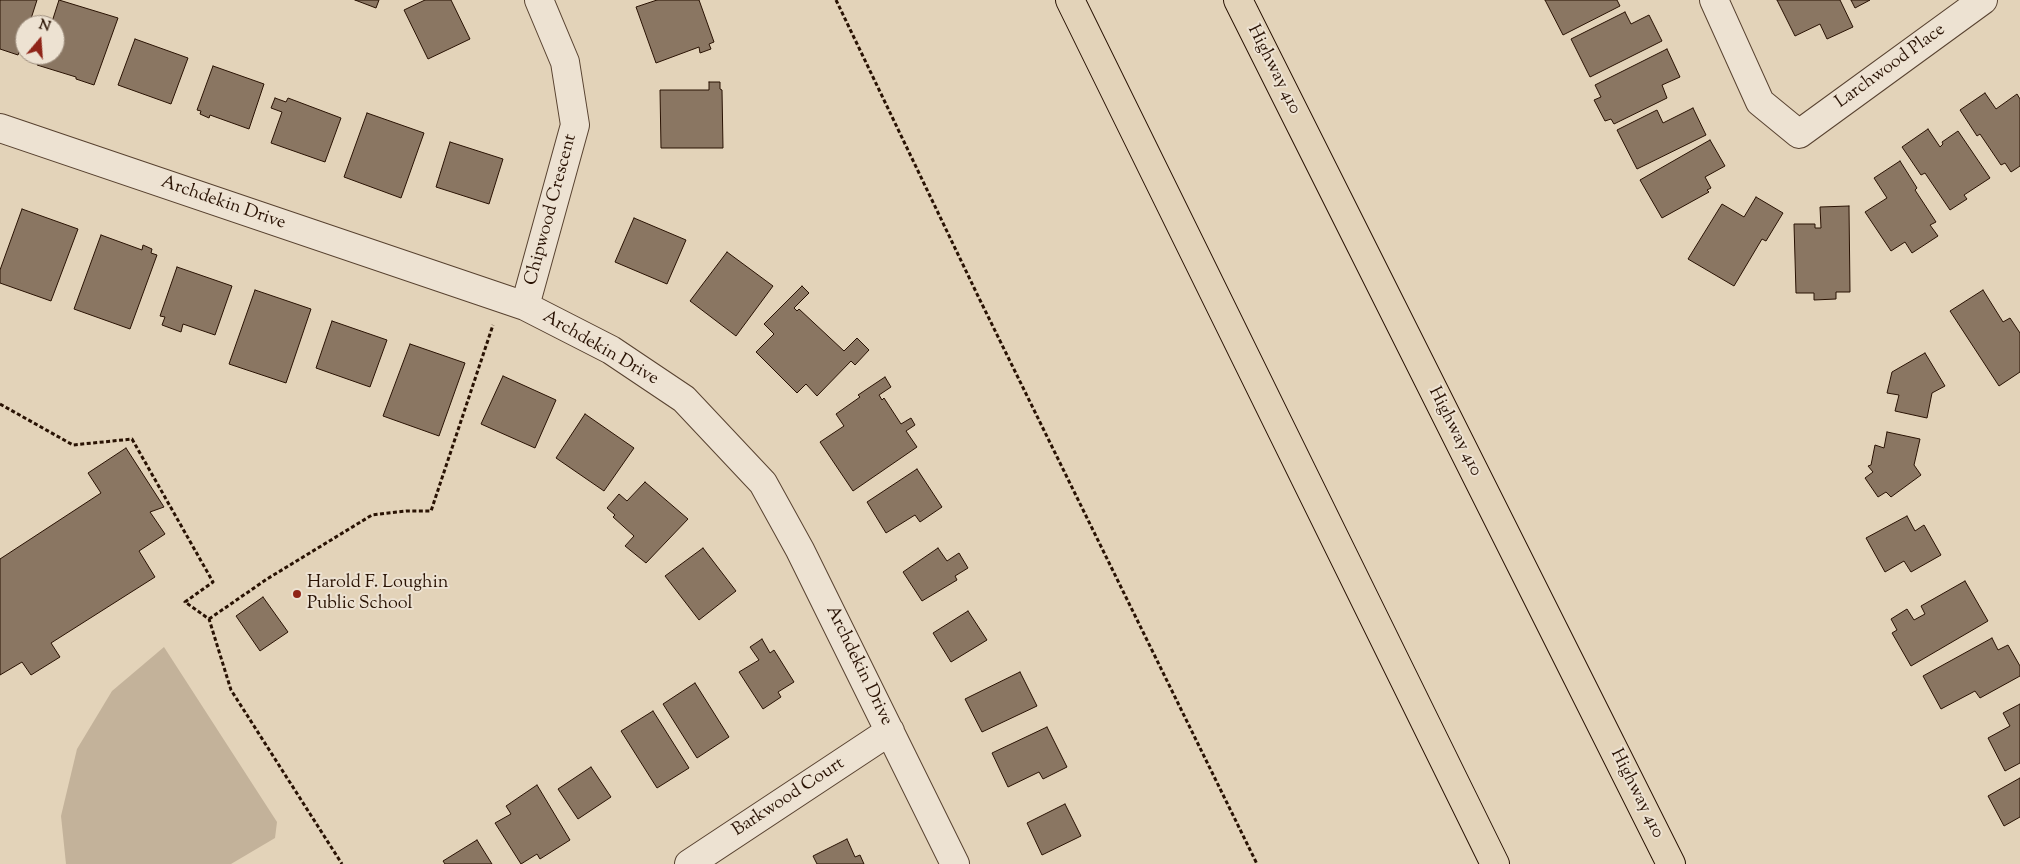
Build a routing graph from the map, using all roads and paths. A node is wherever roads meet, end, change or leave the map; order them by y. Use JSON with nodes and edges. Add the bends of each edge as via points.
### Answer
{"nodes":[{"id":1,"x":539,"y":0,"type":"edge"},
{"id":2,"x":836,"y":0,"type":"edge"},
{"id":3,"x":1070,"y":0,"type":"edge"},
{"id":4,"x":1238,"y":0,"type":"edge"},
{"id":5,"x":1714,"y":0,"type":"edge"},
{"id":6,"x":1983,"y":0,"type":"edge"},
{"id":7,"x":0,"y":128,"type":"edge"},
{"id":8,"x":513,"y":302,"type":"junction"},
{"id":9,"x":0,"y":404,"type":"edge"},
{"id":10,"x":209,"y":619,"type":"junction"},
{"id":11,"x":890,"y":731,"type":"junction"},
{"id":12,"x":342,"y":864,"type":"edge"},
{"id":13,"x":689,"y":864,"type":"edge"},
{"id":14,"x":955,"y":864,"type":"edge"},
{"id":15,"x":1257,"y":864,"type":"edge"},
{"id":16,"x":1495,"y":864,"type":"edge"},
{"id":17,"x":1671,"y":864,"type":"edge"}],
"edges":[{"from":1,"to":8,"type":"street","name":"Chipwood Crescent","via":[[565,62],[575,125]]},
{"from":2,"to":15,"type":"path"},
{"from":3,"to":16,"type":"highway"},
{"from":4,"to":17,"type":"highway","name":"Highway 410"},
{"from":5,"to":6,"type":"street","name":"Larchwood Place","via":[[1760,102],[1799,134]]},
{"from":7,"to":8,"type":"street","name":"Archdekin Drive"},
{"from":8,"to":10,"type":"path","via":[[431,511],[372,515],[267,579]]},
{"from":8,"to":11,"type":"street","name":"Archdekin Drive","via":[[611,350],[684,400],[763,483]]},
{"from":9,"to":10,"type":"path","via":[[73,444],[132,440],[213,582],[185,602]]},
{"from":10,"to":12,"type":"path","via":[[231,690]]},
{"from":11,"to":13,"type":"street","name":"Barkwood Court"},
{"from":11,"to":14,"type":"street","name":"Archdekin Drive"}]}
